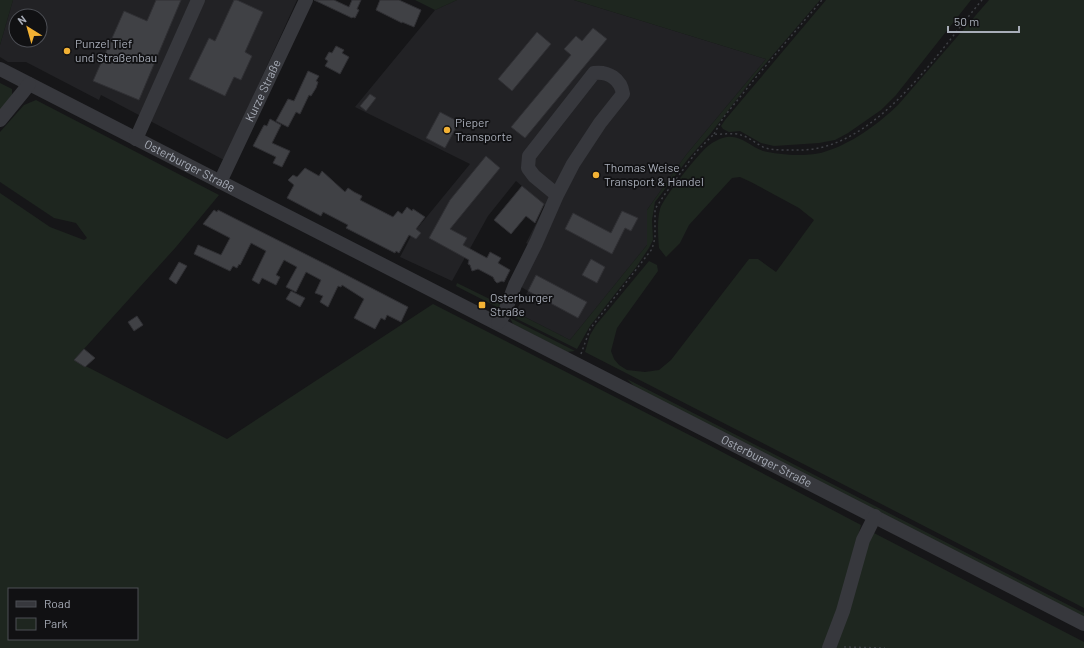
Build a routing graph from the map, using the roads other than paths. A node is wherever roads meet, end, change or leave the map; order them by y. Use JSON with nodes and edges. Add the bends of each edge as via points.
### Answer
{"nodes":[{"id":1,"x":198,"y":0,"type":"edge"},
{"id":2,"x":306,"y":0,"type":"edge"},
{"id":3,"x":0,"y":69,"type":"edge"},
{"id":4,"x":29,"y":84,"type":"junction"},
{"id":5,"x":0,"y":120,"type":"edge"},
{"id":6,"x":136,"y":139,"type":"junction"},
{"id":7,"x":220,"y":182,"type":"junction"},
{"id":8,"x":557,"y":195,"type":"junction"},
{"id":9,"x":498,"y":323,"type":"junction"},
{"id":10,"x":875,"y":516,"type":"junction"},
{"id":11,"x":1084,"y":624,"type":"edge"},
{"id":12,"x":829,"y":648,"type":"edge"}],
"edges":[{"from":1,"to":6,"type":"street"},
{"from":2,"to":7,"type":"street","name":"Kurze Straße"},
{"from":3,"to":4,"type":"street","name":"Osterburger Straße"},
{"from":4,"to":5,"type":"street"},
{"from":4,"to":6,"type":"street","name":"Osterburger Straße"},
{"from":6,"to":7,"type":"street","name":"Osterburger Straße"},
{"from":7,"to":9,"type":"street","name":"Osterburger Straße"},
{"from":8,"to":8,"type":"street","via":[[528,168],[529,156],[594,73],[603,72],[611,75],[622,87],[623,94],[584,146]]},
{"from":8,"to":9,"type":"street"},
{"from":9,"to":10,"type":"street","name":"Osterburger Straße"},
{"from":10,"to":11,"type":"street","name":"Osterburger Straße"},
{"from":10,"to":12,"type":"street","via":[[863,540],[843,611]]}]}
